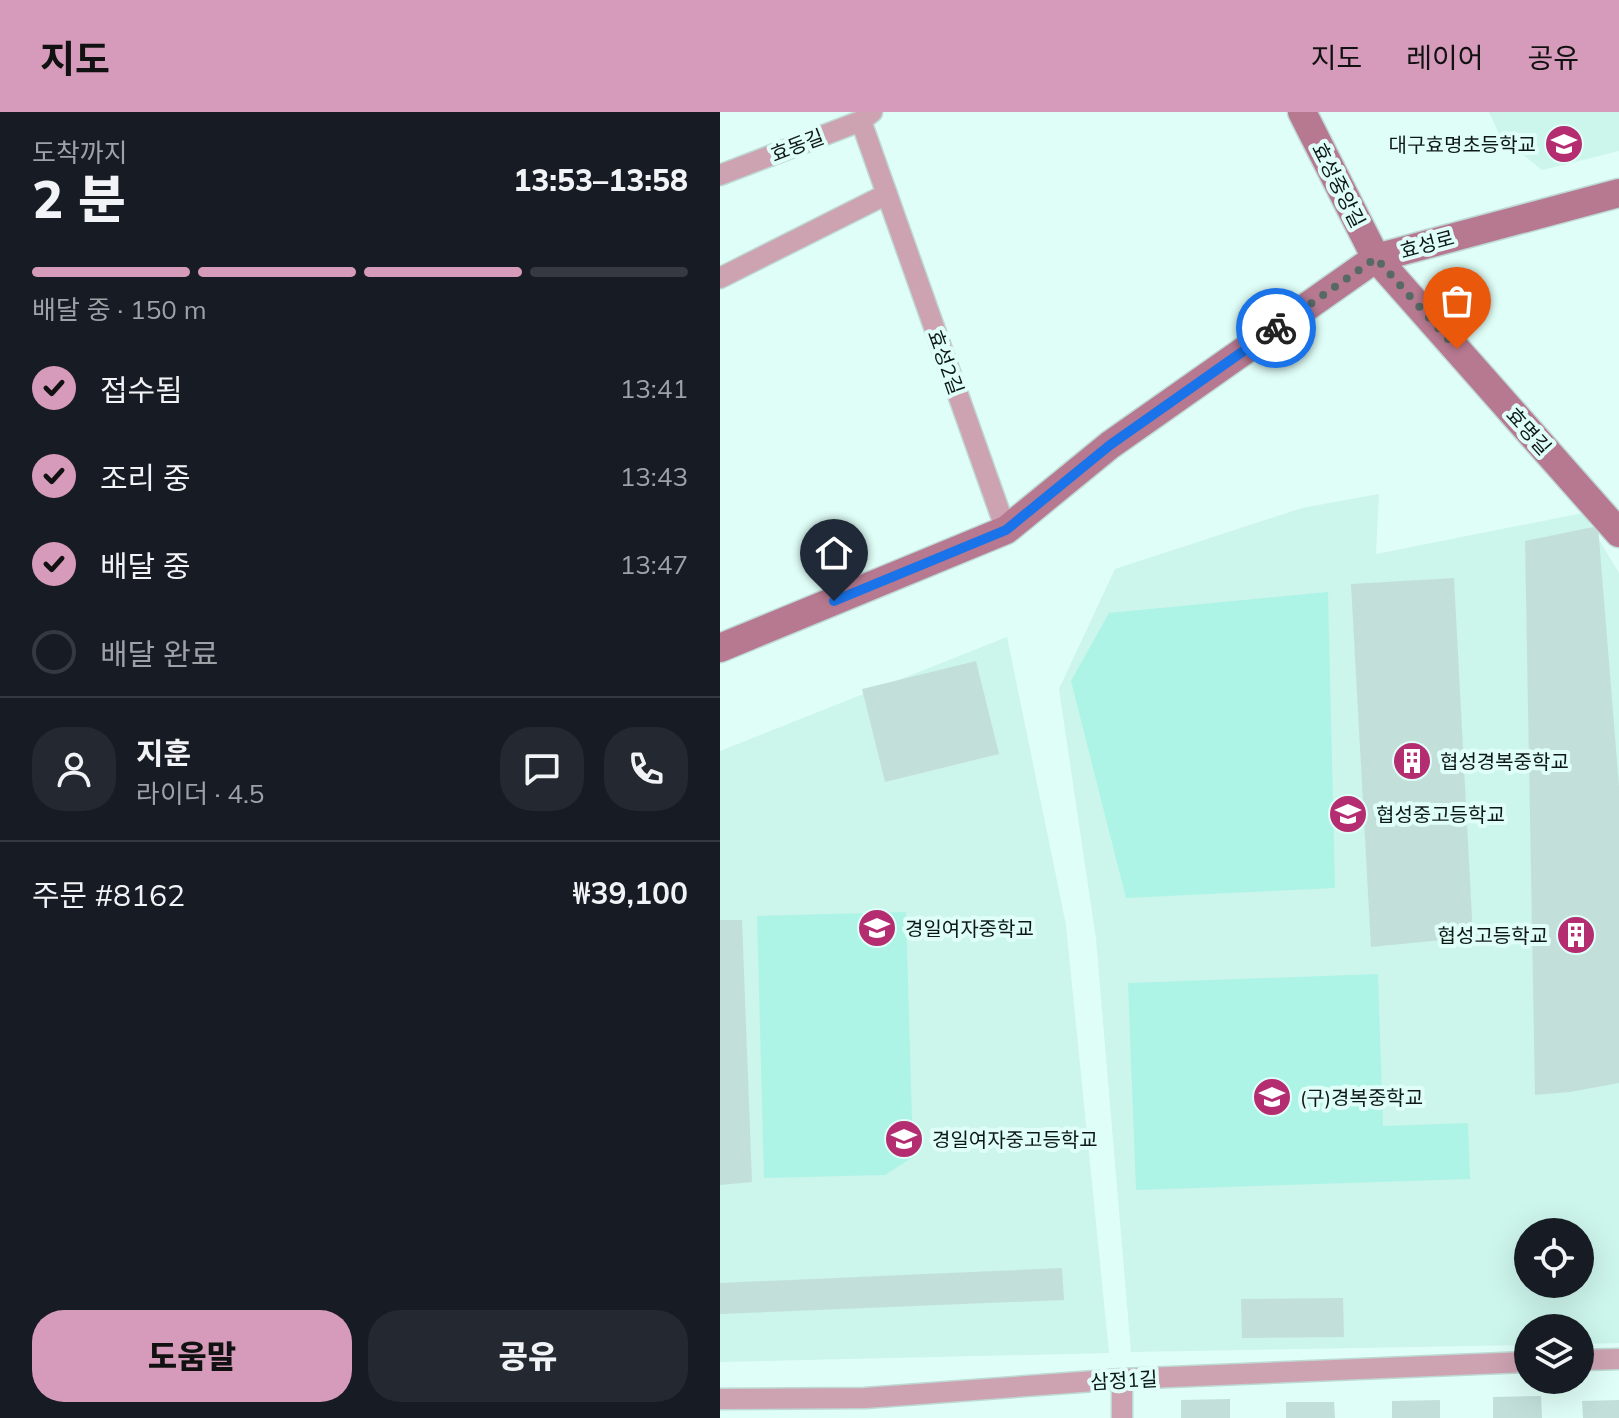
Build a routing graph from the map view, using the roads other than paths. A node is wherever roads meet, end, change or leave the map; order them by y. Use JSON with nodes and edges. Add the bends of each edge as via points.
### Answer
{"nodes":[{"id":1,"x":1302,"y":112,"type":"edge"},
{"id":2,"x":866,"y":116,"type":"edge"},
{"id":3,"x":720,"y":175,"type":"edge"},
{"id":4,"x":1619,"y":193,"type":"edge"},
{"id":5,"x":887,"y":194,"type":"junction"},
{"id":6,"x":1376,"y":258,"type":"junction"},
{"id":7,"x":720,"y":278,"type":"edge"},
{"id":8,"x":1006,"y":530,"type":"junction"},
{"id":9,"x":1619,"y":533,"type":"edge"},
{"id":10,"x":720,"y":648,"type":"edge"},
{"id":11,"x":1619,"y":1359,"type":"edge"},
{"id":12,"x":1594,"y":1360,"type":"edge"},
{"id":13,"x":1514,"y":1363,"type":"edge"},
{"id":14,"x":1122,"y":1379,"type":"junction"},
{"id":15,"x":720,"y":1399,"type":"edge"},
{"id":16,"x":1122,"y":1418,"type":"edge"}],
"edges":[{"from":1,"to":6,"type":"main road","name":"효성중앙길"},
{"from":2,"to":3,"type":"street","name":"효동길"},
{"from":2,"to":5,"type":"street","name":"효성2길"},
{"from":4,"to":6,"type":"main road","name":"효성로"},
{"from":5,"to":7,"type":"street"},
{"from":5,"to":8,"type":"street","name":"효성2길"},
{"from":6,"to":8,"type":"main road","name":"효성로","via":[[1110,445]]},
{"from":6,"to":9,"type":"main road","name":"효명길"},
{"from":8,"to":10,"type":"main road","name":"효성로"},
{"from":11,"to":12,"type":"street"},
{"from":13,"to":14,"type":"street","name":"삼정1길"},
{"from":14,"to":15,"type":"street","name":"삼정1길","via":[[865,1398]]},
{"from":14,"to":16,"type":"street"}]}
